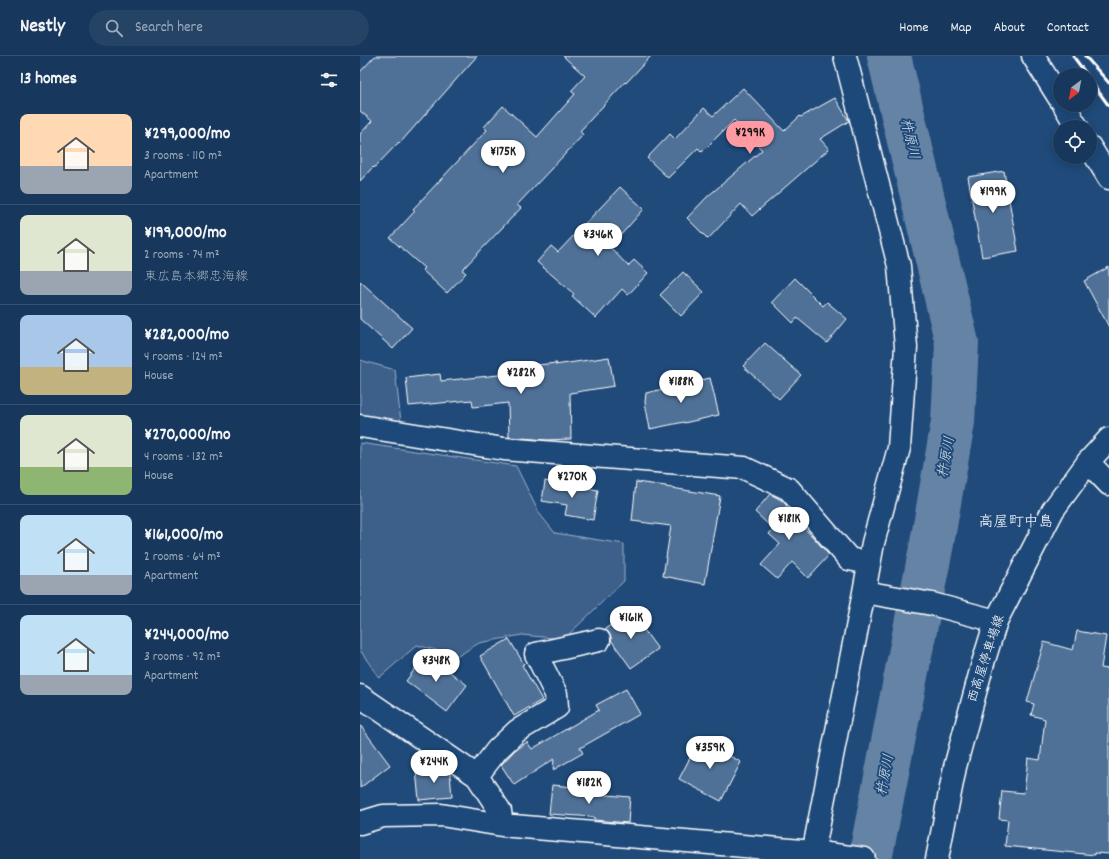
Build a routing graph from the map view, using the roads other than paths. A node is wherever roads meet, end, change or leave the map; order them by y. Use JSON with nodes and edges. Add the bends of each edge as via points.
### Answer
{"nodes":[{"id":1,"x":845,"y":56,"type":"edge"},
{"id":2,"x":1033,"y":56,"type":"edge"},
{"id":3,"x":1053,"y":88,"type":"edge"},
{"id":4,"x":1097,"y":159,"type":"edge"},
{"id":5,"x":1109,"y":178,"type":"edge"},
{"id":6,"x":360,"y":426,"type":"edge"},
{"id":7,"x":1109,"y":439,"type":"edge"},
{"id":8,"x":1099,"y":461,"type":"edge"},
{"id":9,"x":1109,"y":484,"type":"edge"},
{"id":10,"x":869,"y":563,"type":"junction"},
{"id":11,"x":871,"y":593,"type":"junction"},
{"id":12,"x":996,"y":621,"type":"junction"},
{"id":13,"x":599,"y":640,"type":"dead end"},
{"id":14,"x":360,"y":696,"type":"edge"},
{"id":15,"x":477,"y":776,"type":"junction"},
{"id":16,"x":360,"y":823,"type":"edge"},
{"id":17,"x":502,"y":825,"type":"junction"},
{"id":18,"x":817,"y":855,"type":"edge"},
{"id":19,"x":864,"y":859,"type":"edge"},
{"id":20,"x":937,"y":859,"type":"edge"}],
"edges":[{"from":1,"to":10,"type":"street","via":[[898,266],[906,347],[899,448]]},
{"from":2,"to":3,"type":"street"},
{"from":4,"to":5,"type":"street"},
{"from":6,"to":10,"type":"street","via":[[504,449],[744,468],[788,489],[849,560]]},
{"from":7,"to":8,"type":"street","name":"西高屋停車場線"},
{"from":8,"to":9,"type":"street"},
{"from":8,"to":12,"type":"street","name":"西高屋停車場線","via":[[1053,510]]},
{"from":10,"to":11,"type":"street"},
{"from":11,"to":12,"type":"street","via":[[932,604]]},
{"from":11,"to":18,"type":"street"},
{"from":12,"to":20,"type":"street","name":"西高屋停車場線","via":[[955,767]]},
{"from":13,"to":15,"type":"street","via":[[536,654],[556,694],[556,707],[517,731],[496,750]]},
{"from":14,"to":15,"type":"street"},
{"from":15,"to":17,"type":"street","via":[[500,811]]},
{"from":16,"to":17,"type":"street","via":[[383,816],[441,815]]},
{"from":17,"to":18,"type":"street"},
{"from":18,"to":19,"type":"street"}]}
